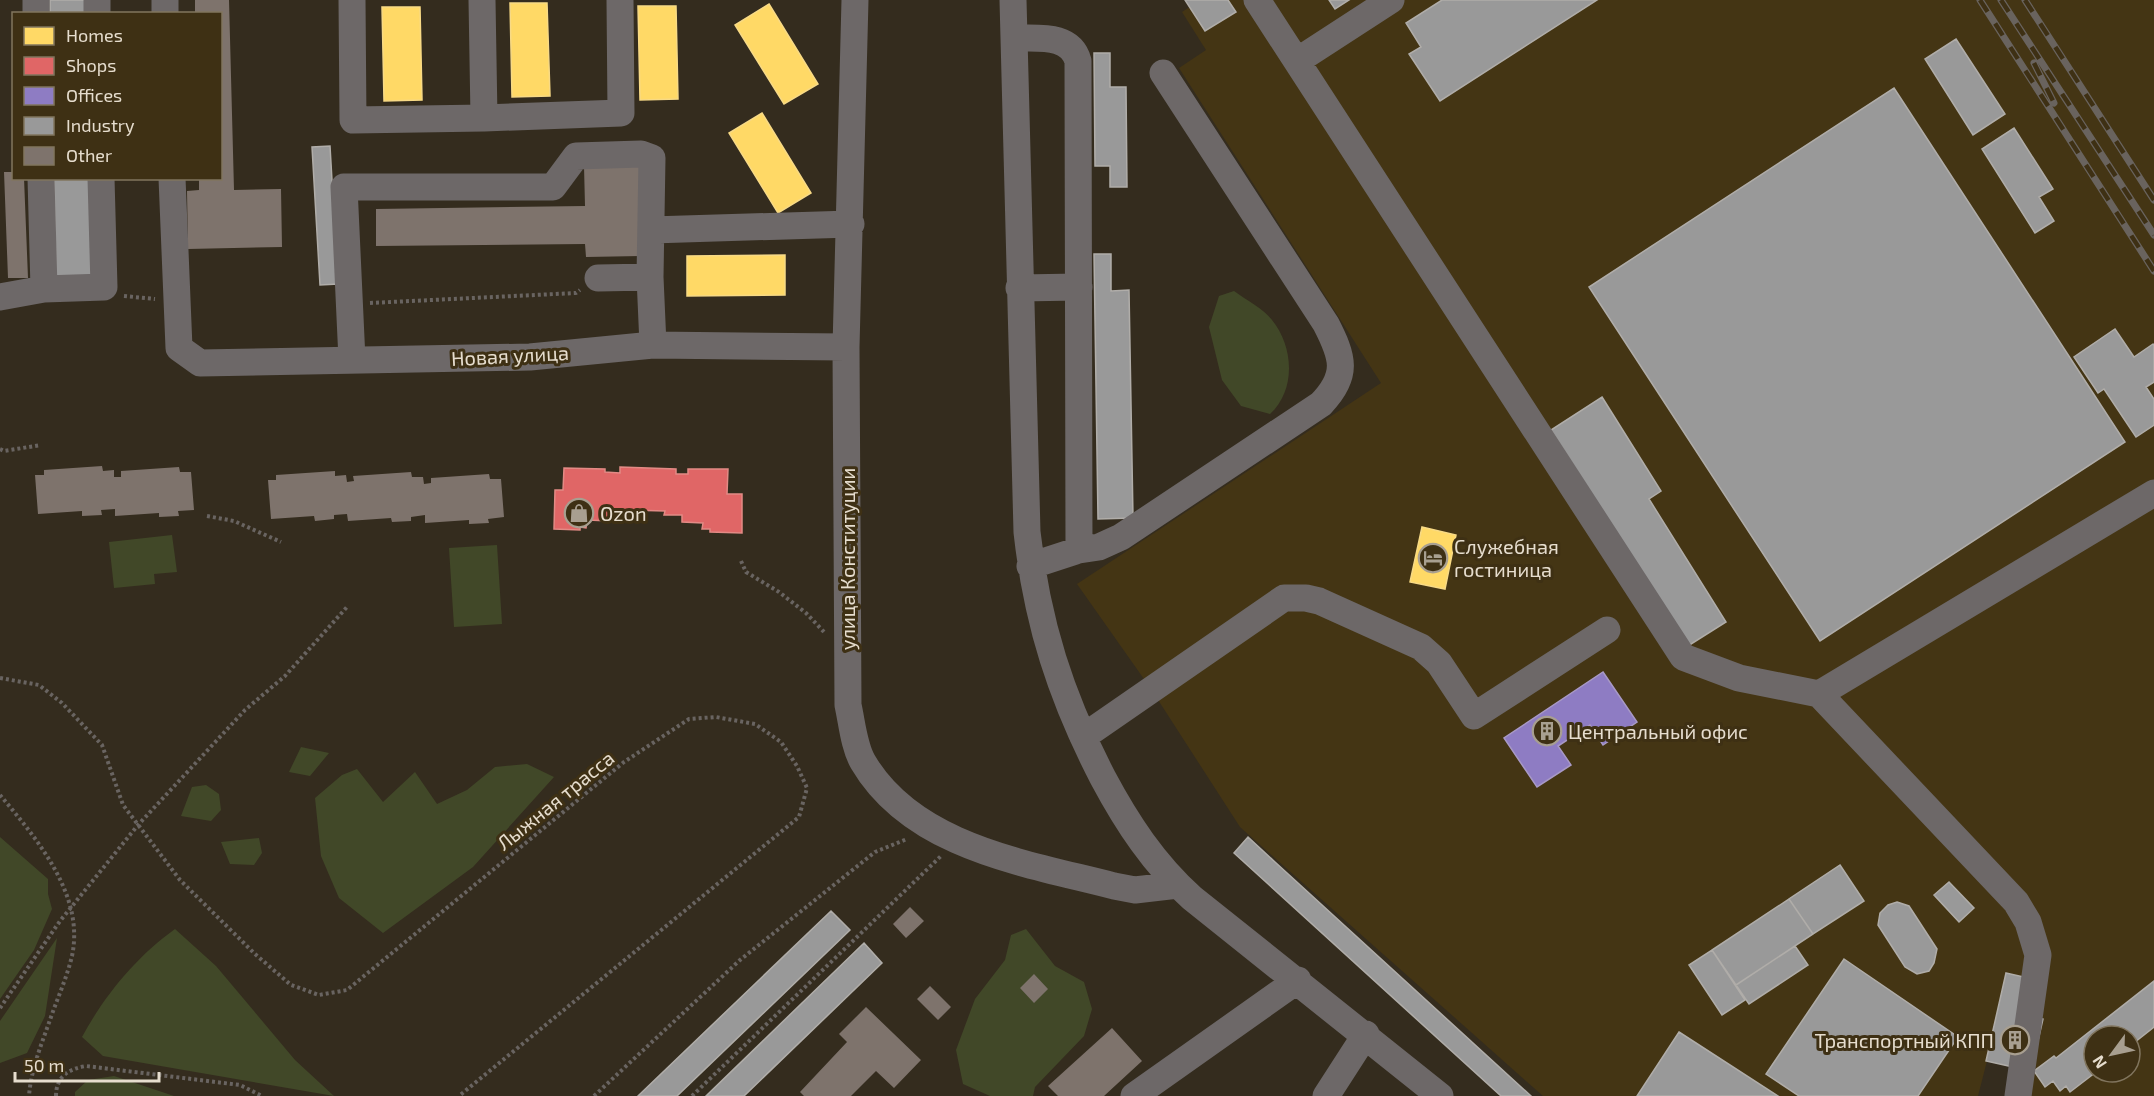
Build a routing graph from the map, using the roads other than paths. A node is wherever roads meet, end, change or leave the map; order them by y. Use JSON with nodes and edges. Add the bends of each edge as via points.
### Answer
{"nodes":[{"id":1,"x":352,"y":0,"type":"edge"},
{"id":2,"x":482,"y":0,"type":"edge"},
{"id":3,"x":620,"y":0,"type":"edge"},
{"id":4,"x":855,"y":0,"type":"edge"},
{"id":5,"x":1013,"y":0,"type":"edge"},
{"id":6,"x":1257,"y":0,"type":"edge"},
{"id":7,"x":1391,"y":0,"type":"edge"},
{"id":8,"x":1014,"y":38,"type":"junction"},
{"id":9,"x":1297,"y":61,"type":"junction"},
{"id":10,"x":1163,"y":73,"type":"dead end"},
{"id":11,"x":484,"y":118,"type":"junction"},
{"id":12,"x":41,"y":180,"type":"edge"},
{"id":13,"x":101,"y":180,"type":"edge"},
{"id":14,"x":172,"y":180,"type":"edge"},
{"id":15,"x":851,"y":224,"type":"junction"},
{"id":16,"x":651,"y":230,"type":"junction"},
{"id":17,"x":650,"y":277,"type":"junction"},
{"id":18,"x":598,"y":278,"type":"road end"},
{"id":19,"x":1078,"y":287,"type":"junction"},
{"id":20,"x":1019,"y":288,"type":"junction"},
{"id":21,"x":44,"y":289,"type":"junction"},
{"id":22,"x":0,"y":297,"type":"edge"},
{"id":23,"x":653,"y":345,"type":"junction"},
{"id":24,"x":846,"y":346,"type":"junction"},
{"id":25,"x":352,"y":360,"type":"junction"},
{"id":26,"x":2154,"y":493,"type":"edge"},
{"id":27,"x":1079,"y":550,"type":"junction"},
{"id":28,"x":1030,"y":566,"type":"junction"},
{"id":29,"x":1607,"y":630,"type":"dead end"},
{"id":30,"x":1819,"y":694,"type":"junction"},
{"id":31,"x":1083,"y":737,"type":"junction"},
{"id":32,"x":1178,"y":885,"type":"junction"},
{"id":33,"x":1299,"y":981,"type":"junction"},
{"id":34,"x":1366,"y":1034,"type":"junction"},
{"id":35,"x":1134,"y":1096,"type":"edge"},
{"id":36,"x":1326,"y":1096,"type":"edge"},
{"id":37,"x":1440,"y":1096,"type":"edge"},
{"id":38,"x":2018,"y":1096,"type":"edge"}],
"edges":[{"from":1,"to":11,"type":"street","via":[[353,120]]},
{"from":2,"to":11,"type":"street"},
{"from":3,"to":11,"type":"street","via":[[621,113]]},
{"from":4,"to":15,"type":"street","name":"улица Конституции"},
{"from":5,"to":8,"type":"street"},
{"from":6,"to":9,"type":"street"},
{"from":7,"to":9,"type":"street"},
{"from":8,"to":19,"type":"street","via":[[1063,40],[1076,52]]},
{"from":8,"to":20,"type":"street"},
{"from":9,"to":30,"type":"street","via":[[1683,657],[1739,678]]},
{"from":10,"to":27,"type":"street","via":[[1326,324],[1337,344],[1339,379],[1321,404],[1121,537],[1099,547]]},
{"from":12,"to":21,"type":"street"},
{"from":13,"to":21,"type":"street","via":[[104,287]]},
{"from":14,"to":25,"type":"street","name":"Новая улица","via":[[179,348],[201,363]]},
{"from":15,"to":16,"type":"street"},
{"from":15,"to":24,"type":"street","name":"улица Конституции"},
{"from":16,"to":17,"type":"street"},
{"from":16,"to":25,"type":"street","via":[[652,158],[641,154],[576,156],[553,187],[344,187]]},
{"from":17,"to":18,"type":"street"},
{"from":17,"to":23,"type":"street"},
{"from":19,"to":20,"type":"street"},
{"from":19,"to":27,"type":"street"},
{"from":20,"to":28,"type":"street"},
{"from":21,"to":22,"type":"street"},
{"from":23,"to":24,"type":"street","name":"Новая улица"},
{"from":23,"to":25,"type":"street","name":"Новая улица","via":[[530,357]]},
{"from":24,"to":32,"type":"street","name":"улица Конституции","via":[[848,705],[861,760],[887,798],[930,829],[957,841],[1114,886],[1136,890]]},
{"from":26,"to":30,"type":"street"},
{"from":27,"to":28,"type":"street"},
{"from":28,"to":31,"type":"street","via":[[1057,677]]},
{"from":29,"to":31,"type":"street","via":[[1474,716],[1438,663],[1421,647],[1319,601],[1284,598]]},
{"from":30,"to":38,"type":"street","via":[[2008,894],[2028,922],[2038,955]]},
{"from":31,"to":32,"type":"street","via":[[1132,829]]},
{"from":32,"to":33,"type":"street"},
{"from":33,"to":34,"type":"street"},
{"from":33,"to":35,"type":"street"},
{"from":34,"to":36,"type":"street"},
{"from":34,"to":37,"type":"street"}]}
